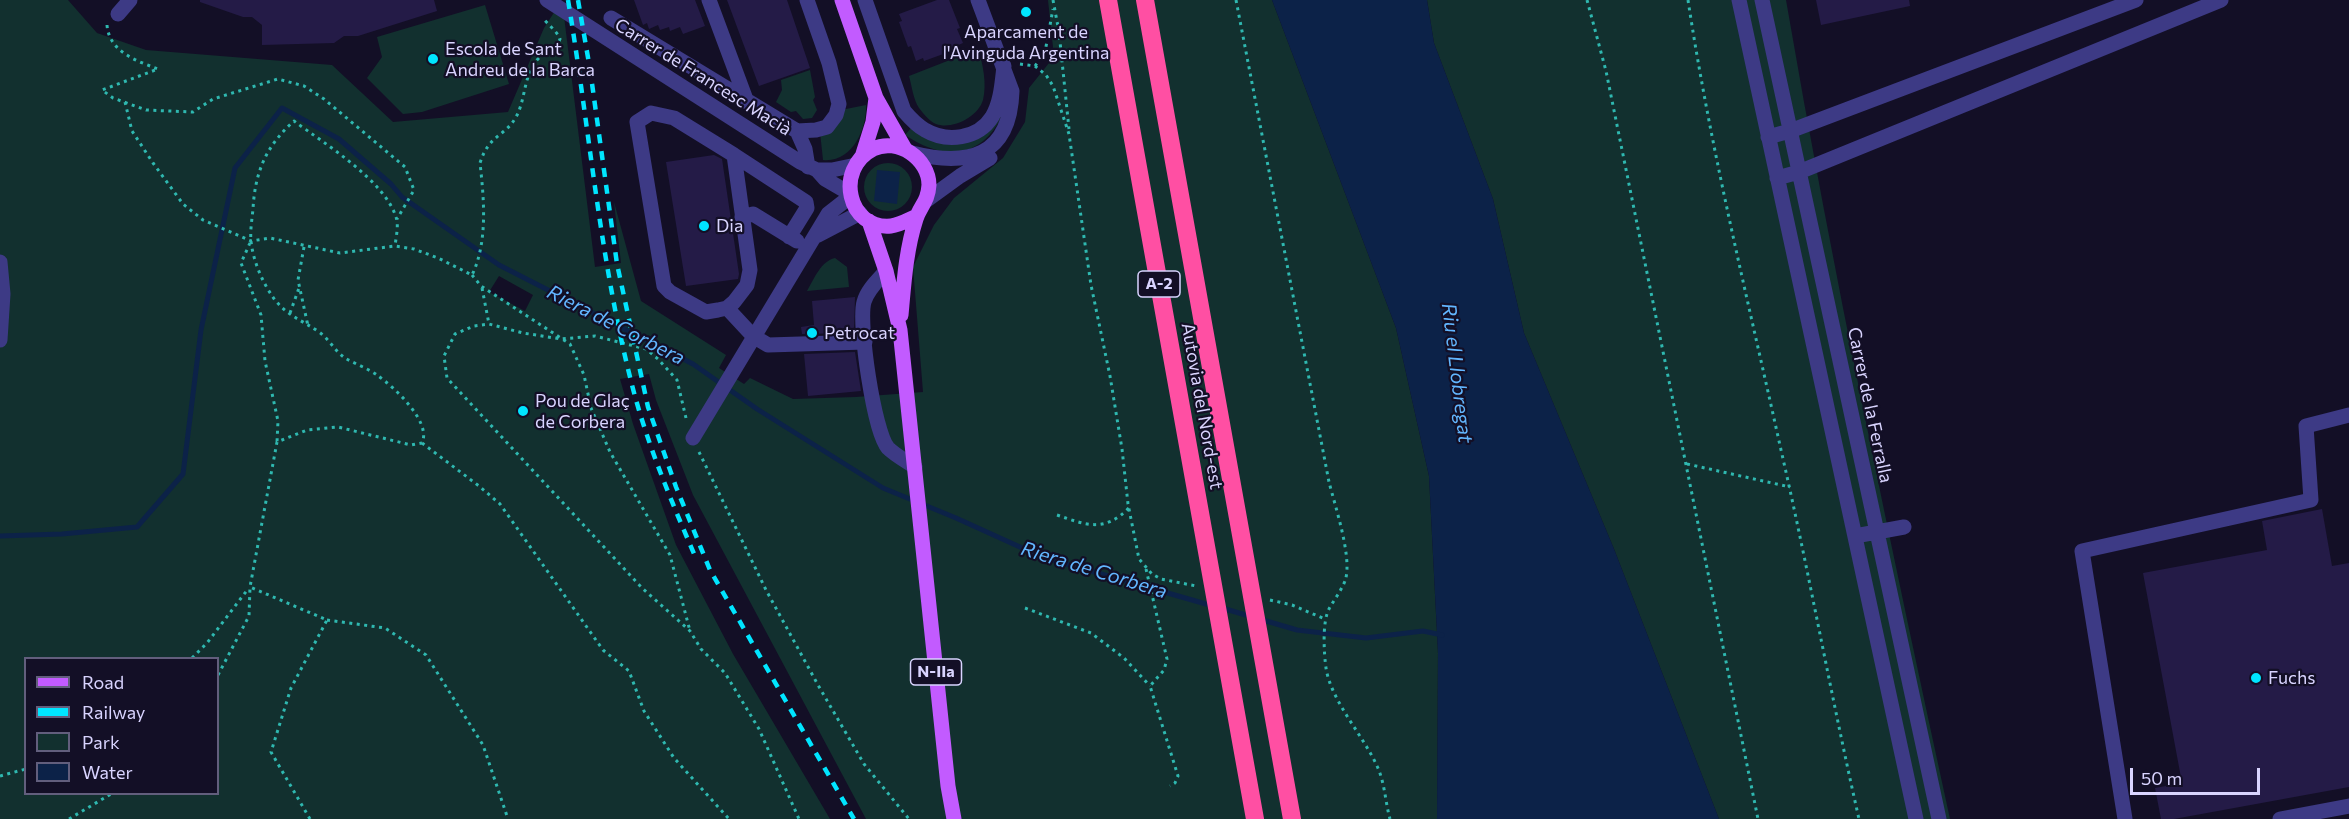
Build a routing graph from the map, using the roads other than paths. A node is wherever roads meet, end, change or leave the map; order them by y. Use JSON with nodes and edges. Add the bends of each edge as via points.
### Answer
{"nodes":[{"id":1,"x":130,"y":0,"type":"edge"},
{"id":2,"x":709,"y":0,"type":"edge"},
{"id":3,"x":807,"y":0,"type":"edge"},
{"id":4,"x":842,"y":0,"type":"edge"},
{"id":5,"x":865,"y":0,"type":"edge"},
{"id":6,"x":978,"y":0,"type":"edge"},
{"id":7,"x":1108,"y":0,"type":"edge"},
{"id":8,"x":1145,"y":0,"type":"edge"},
{"id":9,"x":1739,"y":0,"type":"edge"},
{"id":10,"x":1762,"y":0,"type":"edge"},
{"id":11,"x":2136,"y":0,"type":"edge"},
{"id":12,"x":2221,"y":0,"type":"edge"},
{"id":13,"x":553,"y":4,"type":"edge"},
{"id":14,"x":118,"y":14,"type":"road end"},
{"id":15,"x":611,"y":18,"type":"dead end"},
{"id":16,"x":1004,"y":74,"type":"junction"},
{"id":17,"x":876,"y":98,"type":"junction"},
{"id":18,"x":747,"y":102,"type":"junction"},
{"id":19,"x":796,"y":131,"type":"junction"},
{"id":20,"x":1790,"y":132,"type":"junction"},
{"id":21,"x":1768,"y":137,"type":"junction"},
{"id":22,"x":908,"y":151,"type":"junction"},
{"id":23,"x":734,"y":155,"type":"junction"},
{"id":24,"x":859,"y":161,"type":"junction"},
{"id":25,"x":813,"y":169,"type":"junction"},
{"id":26,"x":1799,"y":172,"type":"junction"},
{"id":27,"x":1777,"y":178,"type":"junction"},
{"id":28,"x":850,"y":194,"type":"junction"},
{"id":29,"x":927,"y":200,"type":"junction"},
{"id":30,"x":742,"y":216,"type":"junction"},
{"id":31,"x":917,"y":216,"type":"junction"},
{"id":32,"x":865,"y":217,"type":"junction"},
{"id":33,"x":789,"y":237,"type":"junction"},
{"id":34,"x":811,"y":243,"type":"junction"},
{"id":35,"x":0,"y":262,"type":"edge"},
{"id":36,"x":886,"y":271,"type":"junction"},
{"id":37,"x":727,"y":308,"type":"junction"},
{"id":38,"x":900,"y":330,"type":"junction"},
{"id":39,"x":753,"y":336,"type":"junction"},
{"id":40,"x":0,"y":340,"type":"edge"},
{"id":41,"x":865,"y":342,"type":"junction"},
{"id":42,"x":2349,"y":414,"type":"edge"},
{"id":43,"x":693,"y":438,"type":"road end"},
{"id":44,"x":916,"y":474,"type":"junction"},
{"id":45,"x":1904,"y":527,"type":"dead end"},
{"id":46,"x":1877,"y":532,"type":"junction"},
{"id":47,"x":1855,"y":536,"type":"junction"},
{"id":48,"x":2349,"y":806,"type":"edge"},
{"id":49,"x":954,"y":819,"type":"edge"},
{"id":50,"x":1255,"y":819,"type":"edge"},
{"id":51,"x":1292,"y":819,"type":"edge"},
{"id":52,"x":1916,"y":819,"type":"edge"},
{"id":53,"x":1940,"y":819,"type":"edge"},
{"id":54,"x":2123,"y":819,"type":"edge"},
{"id":55,"x":2280,"y":819,"type":"edge"}],
"edges":[{"from":1,"to":14,"type":"street"},
{"from":2,"to":18,"type":"street"},
{"from":3,"to":19,"type":"street","via":[[839,104],[827,127]]},
{"from":4,"to":17,"type":"main road"},
{"from":5,"to":16,"type":"street","via":[[904,111],[927,132],[958,138],[984,128],[999,101]]},
{"from":6,"to":16,"type":"street"},
{"from":7,"to":50,"type":"highway","name":"Autovia del Nord-est","number":"A-2"},
{"from":8,"to":51,"type":"highway","name":"Autovia del Nord-est","number":"A-2"},
{"from":9,"to":21,"type":"street"},
{"from":10,"to":20,"type":"street","name":"Carrer de la Ferralla"},
{"from":11,"to":20,"type":"street"},
{"from":12,"to":26,"type":"street"},
{"from":13,"to":25,"type":"street","name":"Carrer de Francesc Macià"},
{"from":15,"to":18,"type":"street","name":"Carrer de Francesc Macià"},
{"from":16,"to":22,"type":"street","via":[[1012,91],[1009,119],[991,146],[974,158],[956,160]]},
{"from":16,"to":29,"type":"street","via":[[1016,77],[1022,94],[1012,136],[987,161]]},
{"from":17,"to":22,"type":"main road"},
{"from":17,"to":24,"type":"main road","via":[[873,122]]},
{"from":18,"to":19,"type":"street","name":"Carrer de Francesc Macià"},
{"from":19,"to":25,"type":"street","name":"Carrer de Francesc Macià"},
{"from":20,"to":21,"type":"street"},
{"from":20,"to":26,"type":"street","name":"Carrer de la Ferralla"},
{"from":21,"to":27,"type":"street"},
{"from":22,"to":24,"type":"main road","via":[[883,146]]},
{"from":22,"to":29,"type":"main road","via":[[919,160],[928,177]]},
{"from":23,"to":30,"type":"street"},
{"from":23,"to":33,"type":"street","via":[[806,201],[807,208]]},
{"from":23,"to":37,"type":"street","via":[[674,117],[651,113],[637,122],[664,286],[706,312]]},
{"from":24,"to":25,"type":"street","via":[[832,170]]},
{"from":24,"to":28,"type":"main road","via":[[850,177]]},
{"from":25,"to":28,"type":"street","name":"Carrer de Francesc Macià"},
{"from":26,"to":27,"type":"street"},
{"from":26,"to":46,"type":"street","name":"Carrer de la Ferralla"},
{"from":27,"to":47,"type":"street"},
{"from":28,"to":32,"type":"main road","number":"N-IIa"},
{"from":28,"to":34,"type":"street","via":[[828,214]]},
{"from":29,"to":31,"type":"main road","number":"N-IIa"},
{"from":30,"to":33,"type":"street","via":[[753,214]]},
{"from":30,"to":37,"type":"street","via":[[750,270],[747,285]]},
{"from":31,"to":32,"type":"main road","via":[[890,226]]},
{"from":31,"to":38,"type":"main road","number":"N-IIa","via":[[906,263]]},
{"from":32,"to":34,"type":"street"},
{"from":32,"to":36,"type":"main road","number":"N-IIa"},
{"from":33,"to":34,"type":"street"},
{"from":34,"to":39,"type":"street"},
{"from":35,"to":40,"type":"street"},
{"from":36,"to":38,"type":"main road","number":"N-IIa"},
{"from":36,"to":41,"type":"street","via":[[864,301]]},
{"from":37,"to":39,"type":"street"},
{"from":38,"to":44,"type":"main road","number":"N-IIa"},
{"from":39,"to":41,"type":"street","via":[[768,345]]},
{"from":39,"to":43,"type":"street"},
{"from":41,"to":44,"type":"street","via":[[880,434]]},
{"from":42,"to":54,"type":"street","via":[[2306,426],[2311,500],[2082,551]]},
{"from":44,"to":49,"type":"main road","number":"N-IIa"},
{"from":45,"to":46,"type":"street"},
{"from":46,"to":47,"type":"street"},
{"from":46,"to":53,"type":"street","name":"Carrer de la Ferralla"},
{"from":47,"to":52,"type":"street"},
{"from":48,"to":55,"type":"street"}]}
